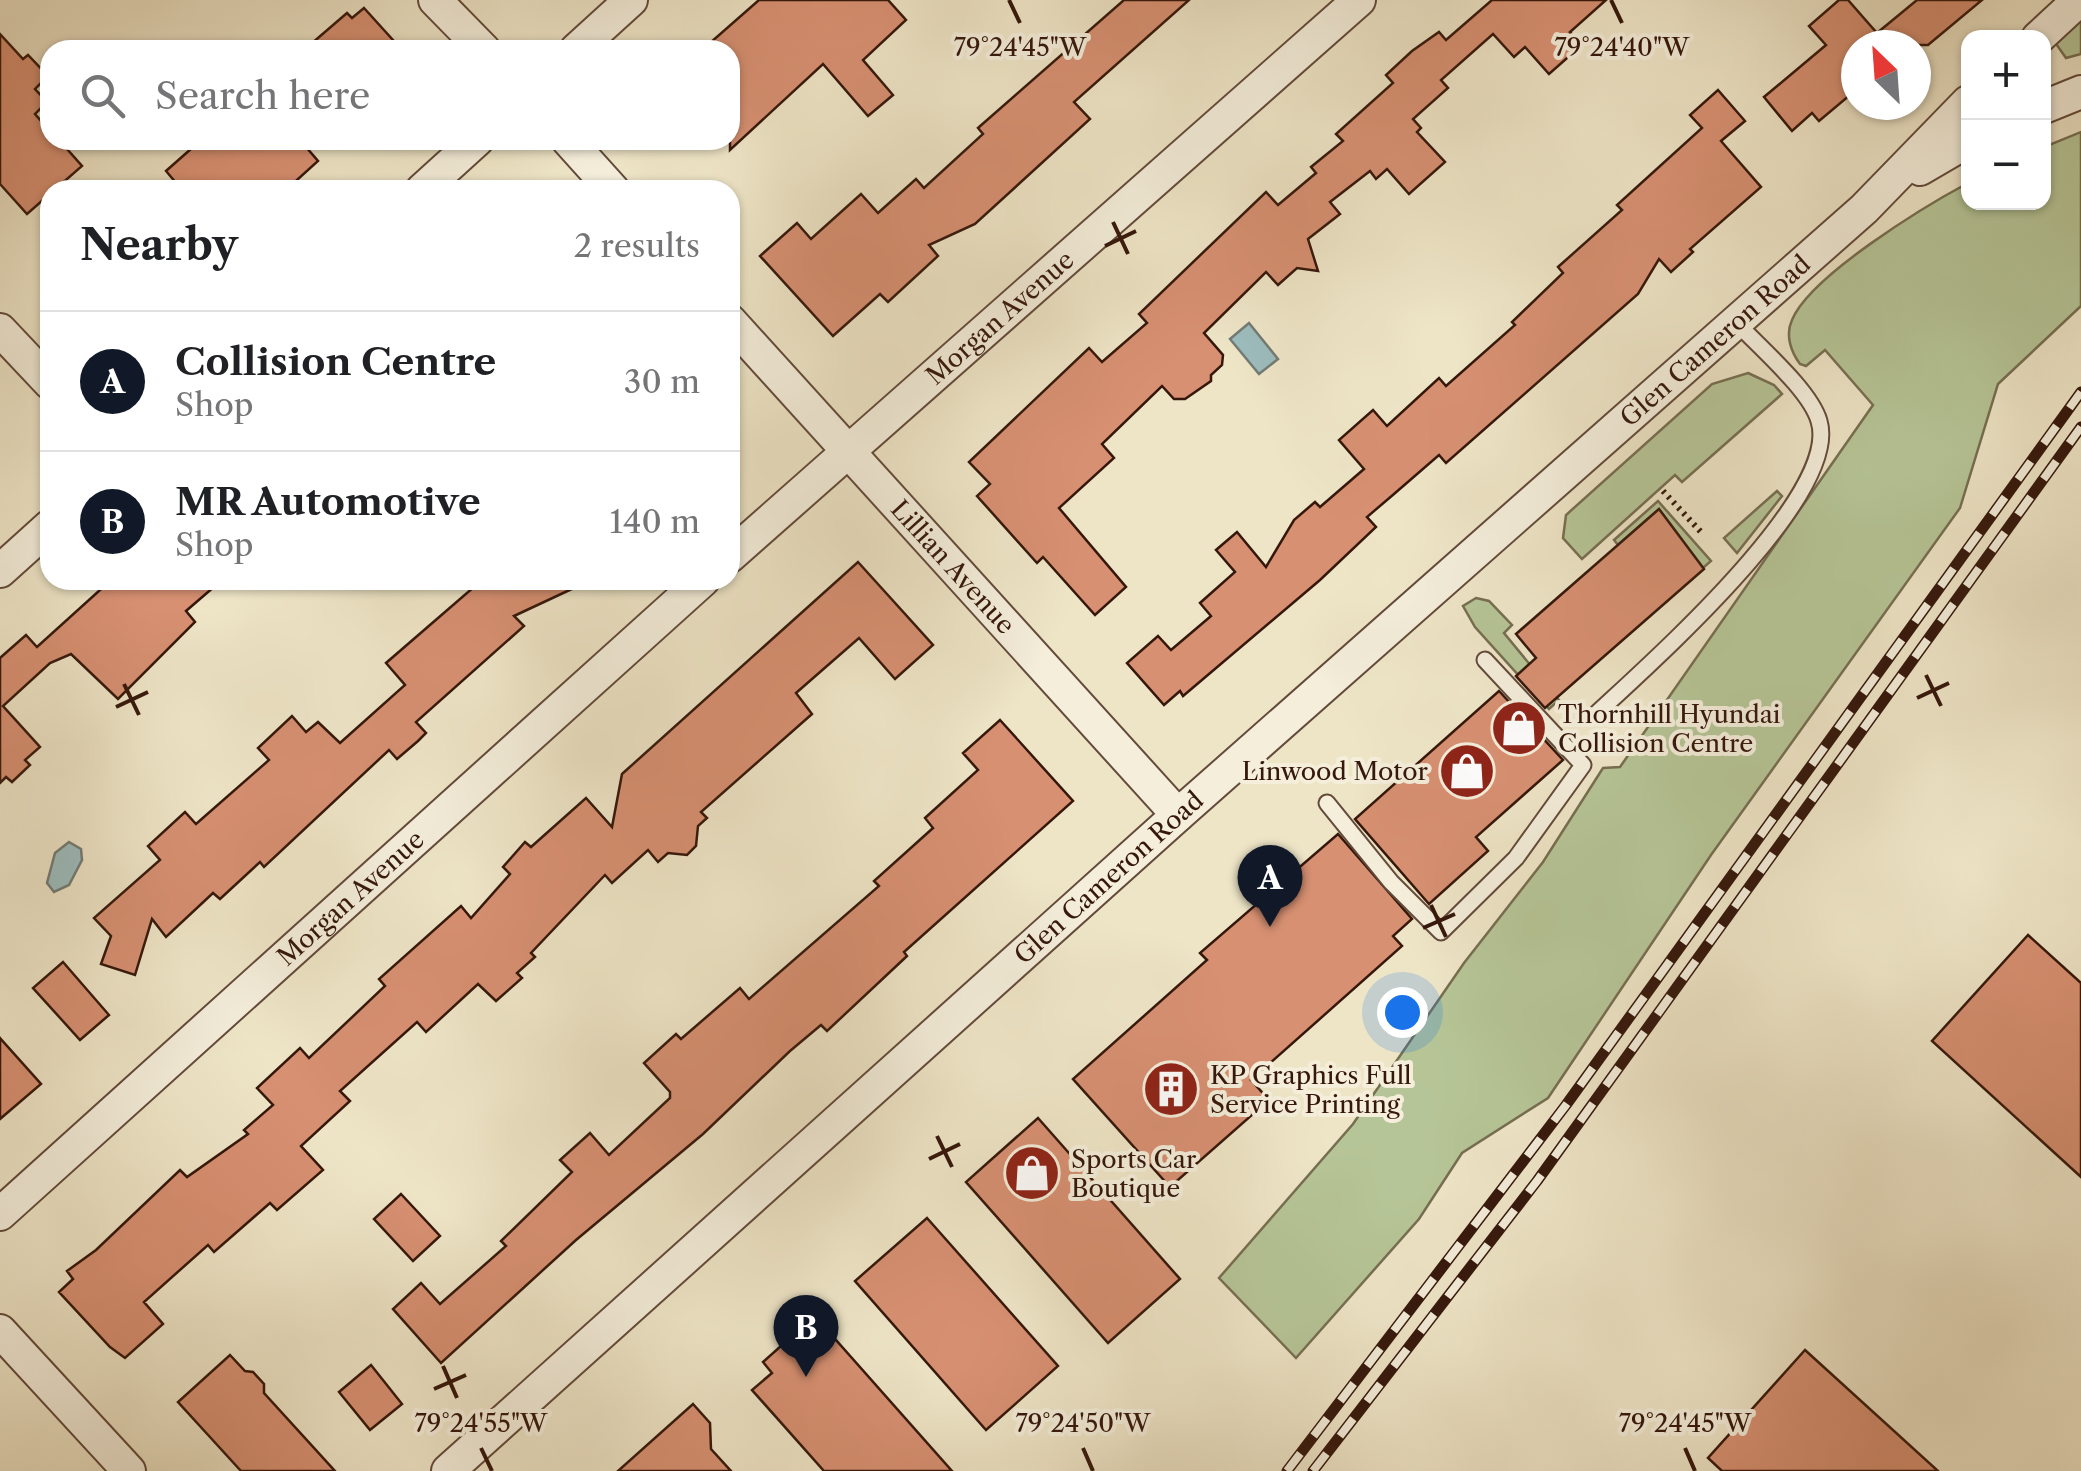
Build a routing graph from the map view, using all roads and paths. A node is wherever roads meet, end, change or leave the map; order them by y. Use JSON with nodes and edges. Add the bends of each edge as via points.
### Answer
{"nodes":[{"id":1,"x":435,"y":0,"type":"edge"},
{"id":2,"x":632,"y":0,"type":"edge"},
{"id":3,"x":1359,"y":0,"type":"edge"},
{"id":4,"x":2079,"y":0,"type":"edge"},
{"id":5,"x":2047,"y":30,"type":"edge"},
{"id":6,"x":474,"y":40,"type":"edge"},
{"id":7,"x":587,"y":40,"type":"edge"},
{"id":8,"x":2081,"y":92,"type":"edge"},
{"id":9,"x":2051,"y":104,"type":"edge"},
{"id":10,"x":1961,"y":109,"type":"edge"},
{"id":11,"x":1961,"y":146,"type":"edge"},
{"id":12,"x":466,"y":150,"type":"edge"},
{"id":13,"x":577,"y":150,"type":"edge"},
{"id":14,"x":433,"y":180,"type":"edge"},
{"id":15,"x":604,"y":180,"type":"edge"},
{"id":16,"x":1864,"y":210,"type":"junction"},
{"id":17,"x":1736,"y":322,"type":"junction"},
{"id":18,"x":0,"y":330,"type":"edge"},
{"id":19,"x":740,"y":331,"type":"edge"},
{"id":20,"x":40,"y":372,"type":"edge"},
{"id":21,"x":850,"y":448,"type":"junction"},
{"id":22,"x":1664,"y":491,"type":"dead end"},
{"id":23,"x":1701,"y":532,"type":"dead end"},
{"id":24,"x":40,"y":535,"type":"edge"},
{"id":25,"x":740,"y":547,"type":"edge"},
{"id":26,"x":0,"y":571,"type":"edge"},
{"id":27,"x":692,"y":590,"type":"edge"},
{"id":28,"x":1485,"y":660,"type":"dead end"},
{"id":29,"x":1594,"y":716,"type":"dead end"},
{"id":30,"x":1327,"y":803,"type":"dead end"},
{"id":31,"x":1178,"y":816,"type":"junction"},
{"id":32,"x":0,"y":1214,"type":"edge"},
{"id":33,"x":0,"y":1331,"type":"edge"},
{"id":34,"x":129,"y":1471,"type":"edge"},
{"id":35,"x":448,"y":1471,"type":"edge"}],
"edges":[{"from":1,"to":6,"type":"street"},
{"from":2,"to":7,"type":"street"},
{"from":3,"to":21,"type":"street","name":"Morgan Avenue"},
{"from":4,"to":5,"type":"street"},
{"from":8,"to":9,"type":"street"},
{"from":10,"to":16,"type":"street","name":"Glen Cameron Road"},
{"from":11,"to":16,"type":"street","name":"Glen Cameron Road"},
{"from":12,"to":14,"type":"street"},
{"from":13,"to":15,"type":"street"},
{"from":16,"to":17,"type":"street","name":"Glen Cameron Road"},
{"from":17,"to":29,"type":"lane","via":[[1816,413],[1822,438],[1808,480],[1726,593]]},
{"from":17,"to":31,"type":"street","name":"Glen Cameron Road"},
{"from":18,"to":20,"type":"street"},
{"from":19,"to":21,"type":"street","name":"Lillian Avenue"},
{"from":21,"to":25,"type":"street","name":"Morgan Avenue"},
{"from":21,"to":31,"type":"street","name":"Lillian Avenue"},
{"from":22,"to":23,"type":"path"},
{"from":24,"to":26,"type":"street"},
{"from":27,"to":32,"type":"street","name":"Morgan Avenue"},
{"from":28,"to":30,"type":"lane","via":[[1583,765],[1516,858],[1441,932],[1390,882]]},
{"from":31,"to":35,"type":"street","name":"Glen Cameron Road"},
{"from":33,"to":34,"type":"street"}]}
